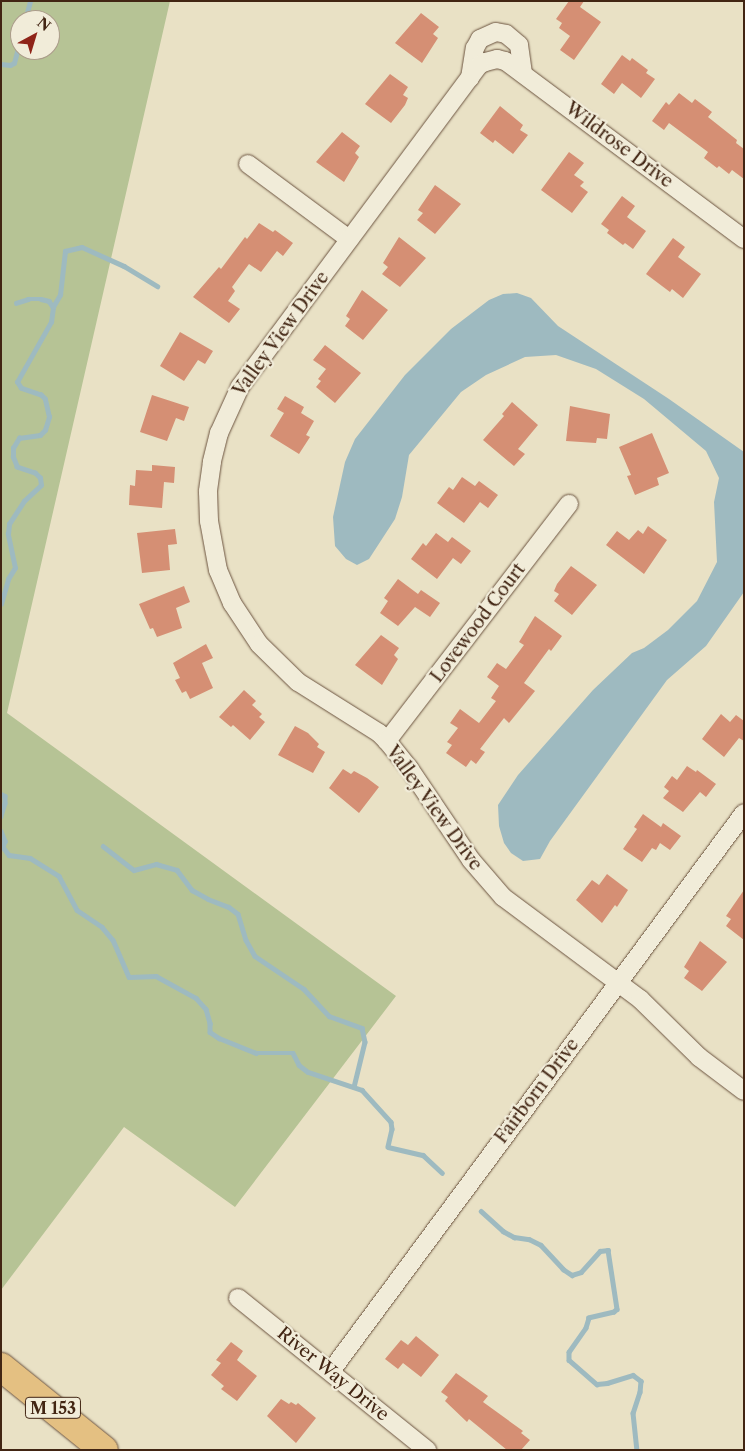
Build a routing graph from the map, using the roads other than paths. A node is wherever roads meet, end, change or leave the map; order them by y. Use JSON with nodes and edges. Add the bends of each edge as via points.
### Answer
{"nodes":[{"id":1,"x":491,"y":60,"type":"joint"},
{"id":2,"x":523,"y":74,"type":"junction"},
{"id":3,"x":470,"y":78,"type":"junction"},
{"id":4,"x":248,"y":164,"type":"dead end"},
{"id":5,"x":349,"y":239,"type":"junction"},
{"id":6,"x":744,"y":239,"type":"edge"},
{"id":7,"x":569,"y":504,"type":"dead end"},
{"id":8,"x":387,"y":742,"type":"junction"},
{"id":9,"x":744,"y":813,"type":"edge"},
{"id":10,"x":618,"y":982,"type":"junction"},
{"id":11,"x":744,"y":1091,"type":"edge"},
{"id":12,"x":238,"y":1298,"type":"dead end"},
{"id":13,"x":1,"y":1366,"type":"edge"},
{"id":14,"x":331,"y":1371,"type":"junction"},
{"id":15,"x":104,"y":1450,"type":"edge"},
{"id":16,"x":427,"y":1450,"type":"edge"}],
"edges":[{"from":1,"to":2,"type":"street","name":"Wildrose Drive","via":[[505,61]]},
{"from":1,"to":3,"type":"street","name":"Valley View Drive","via":[[479,65]]},
{"from":2,"to":3,"type":"street","via":[[519,45],[506,34],[496,32],[480,40],[475,48]]},
{"from":2,"to":6,"type":"street","name":"Wildrose Drive"},
{"from":3,"to":5,"type":"street","name":"Valley View Drive"},
{"from":4,"to":5,"type":"street"},
{"from":5,"to":8,"type":"street","name":"Valley View Drive","via":[[250,372],[231,404],[212,462],[209,521],[218,570],[232,603],[258,644],[298,682],[379,733]]},
{"from":7,"to":8,"type":"street","name":"Lovewood Court"},
{"from":8,"to":10,"type":"street","name":"Valley View Drive","via":[[409,768],[490,884],[515,907]]},
{"from":9,"to":10,"type":"street","name":"Fairborn Drive"},
{"from":10,"to":11,"type":"street","name":"Valley View Drive","via":[[640,999],[698,1057]]},
{"from":10,"to":14,"type":"street","name":"Fairborn Drive"},
{"from":12,"to":14,"type":"street","name":"River Way Drive"},
{"from":13,"to":15,"type":"main road","number":"M 153"},
{"from":14,"to":16,"type":"street","name":"River Way Drive"}]}
